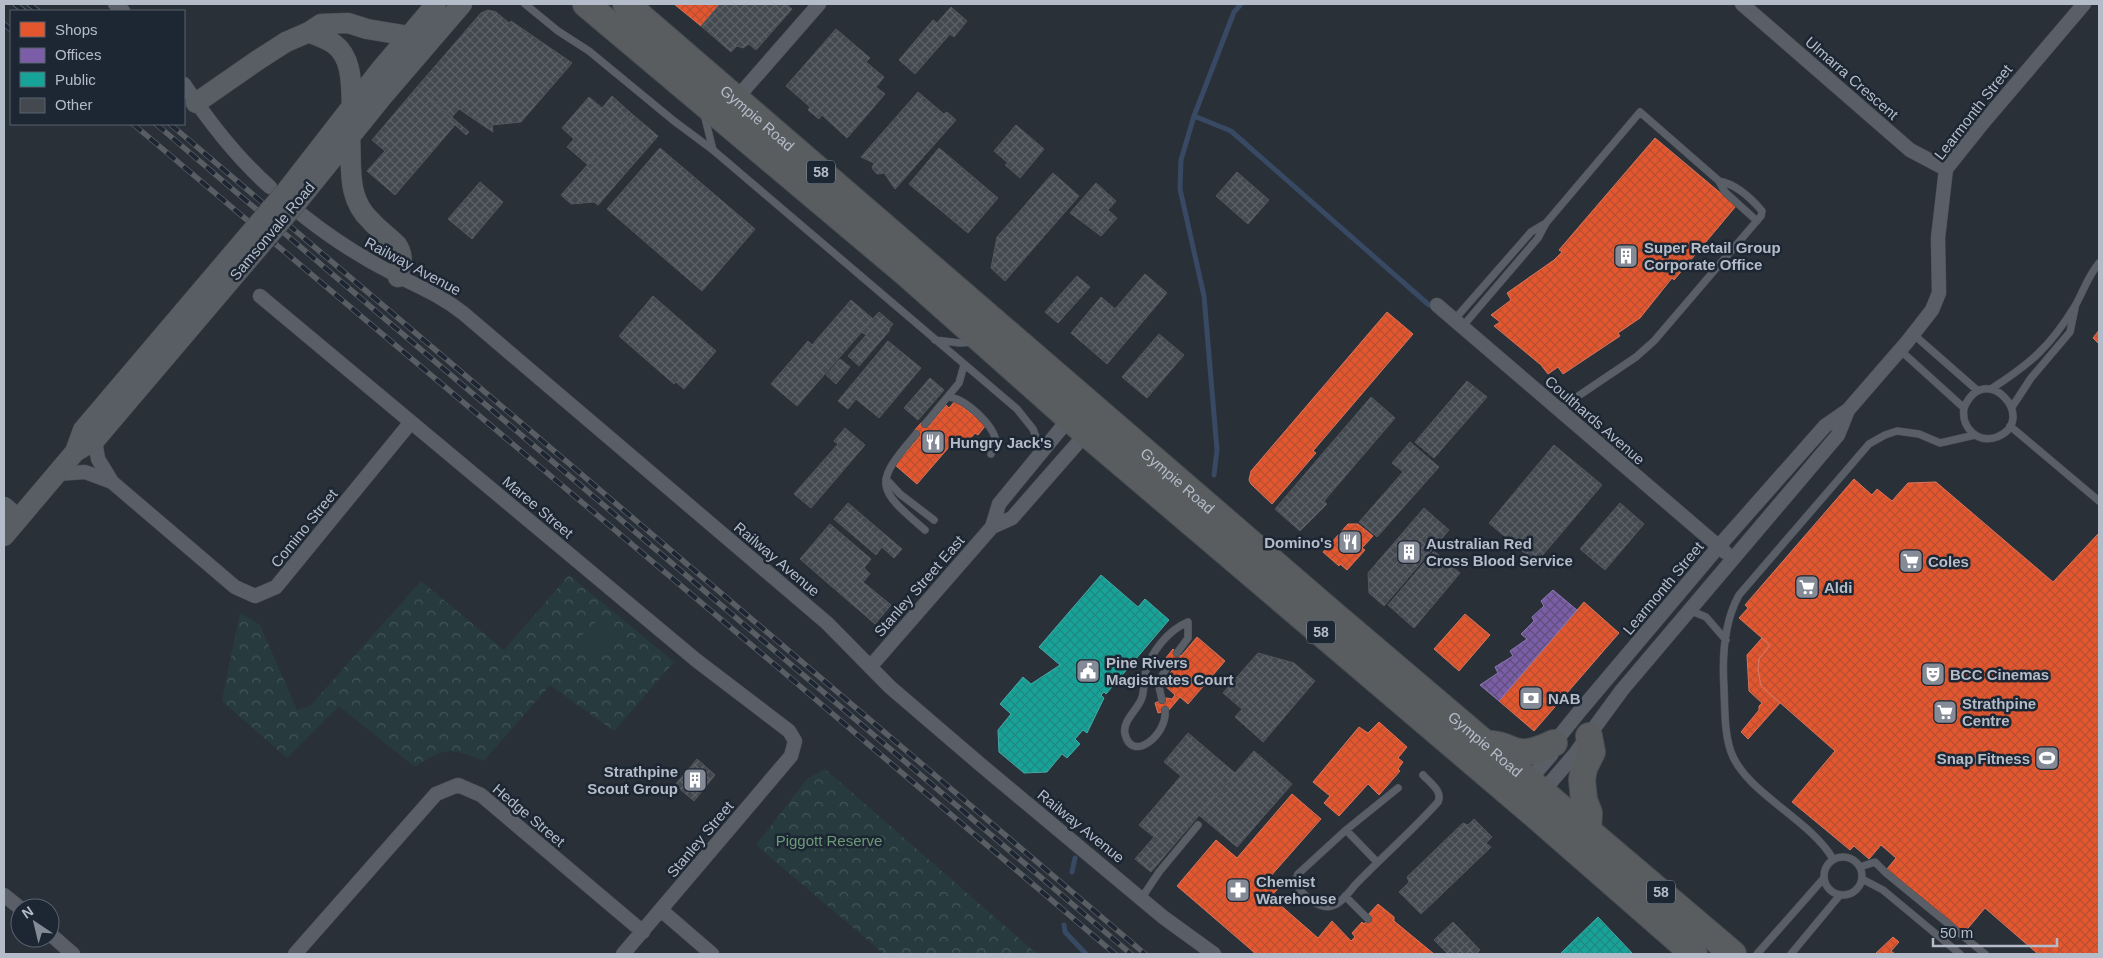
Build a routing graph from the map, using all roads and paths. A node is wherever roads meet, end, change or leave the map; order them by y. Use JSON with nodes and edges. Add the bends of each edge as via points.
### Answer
{"nodes":[{"id":1,"x":436,"y":4,"type":"edge"},
{"id":2,"x":462,"y":4,"type":"edge"},
{"id":3,"x":525,"y":4,"type":"edge"},
{"id":4,"x":586,"y":4,"type":"edge"},
{"id":5,"x":626,"y":4,"type":"edge"},
{"id":6,"x":819,"y":4,"type":"edge"},
{"id":7,"x":1742,"y":4,"type":"edge"},
{"id":8,"x":2082,"y":4,"type":"edge"},
{"id":9,"x":309,"y":32,"type":"junction"},
{"id":10,"x":409,"y":36,"type":"junction"},
{"id":11,"x":185,"y":86,"type":"edge"},
{"id":12,"x":736,"y":99,"type":"junction"},
{"id":13,"x":701,"y":102,"type":"junction"},
{"id":14,"x":196,"y":103,"type":"junction"},
{"id":15,"x":352,"y":107,"type":"junction"},
{"id":16,"x":350,"y":136,"type":"junction"},
{"id":17,"x":713,"y":150,"type":"junction"},
{"id":18,"x":1946,"y":169,"type":"junction"},
{"id":19,"x":1719,"y":181,"type":"junction"},
{"id":20,"x":289,"y":198,"type":"junction"},
{"id":21,"x":1757,"y":222,"type":"junction"},
{"id":22,"x":252,"y":243,"type":"junction"},
{"id":23,"x":2099,"y":263,"type":"edge"},
{"id":24,"x":398,"y":276,"type":"junction"},
{"id":25,"x":260,"y":296,"type":"dead end"},
{"id":26,"x":1437,"y":305,"type":"dead end"},
{"id":27,"x":2075,"y":305,"type":"junction"},
{"id":28,"x":1458,"y":324,"type":"junction"},
{"id":29,"x":1914,"y":334,"type":"junction"},
{"id":30,"x":934,"y":340,"type":"junction"},
{"id":31,"x":982,"y":341,"type":"junction"},
{"id":32,"x":1900,"y":350,"type":"junction"},
{"id":33,"x":964,"y":365,"type":"junction"},
{"id":34,"x":1991,"y":390,"type":"junction"},
{"id":35,"x":1978,"y":392,"type":"junction"},
{"id":36,"x":948,"y":396,"type":"junction"},
{"id":37,"x":2012,"y":407,"type":"junction"},
{"id":38,"x":1964,"y":408,"type":"junction"},
{"id":39,"x":1558,"y":410,"type":"junction"},
{"id":40,"x":1848,"y":410,"type":"junction"},
{"id":41,"x":1086,"y":416,"type":"junction"},
{"id":42,"x":412,"y":422,"type":"junction"},
{"id":43,"x":925,"y":424,"type":"dead end"},
{"id":44,"x":2010,"y":426,"type":"junction"},
{"id":45,"x":916,"y":434,"type":"dead end"},
{"id":46,"x":1975,"y":435,"type":"junction"},
{"id":47,"x":95,"y":440,"type":"junction"},
{"id":48,"x":75,"y":452,"type":"junction"},
{"id":49,"x":1043,"y":453,"type":"junction"},
{"id":50,"x":991,"y":454,"type":"dead end"},
{"id":51,"x":56,"y":474,"type":"junction"},
{"id":52,"x":886,"y":479,"type":"junction"},
{"id":53,"x":112,"y":482,"type":"junction"},
{"id":54,"x":2099,"y":501,"type":"edge"},
{"id":55,"x":11,"y":513,"type":"edge"},
{"id":56,"x":934,"y":520,"type":"dead end"},
{"id":57,"x":992,"y":527,"type":"junction"},
{"id":58,"x":925,"y":530,"type":"dead end"},
{"id":59,"x":4,"y":536,"type":"edge"},
{"id":60,"x":1719,"y":546,"type":"junction"},
{"id":61,"x":1734,"y":559,"type":"junction"},
{"id":62,"x":1667,"y":608,"type":"junction"},
{"id":63,"x":1685,"y":614,"type":"junction"},
{"id":64,"x":1726,"y":640,"type":"junction"},
{"id":65,"x":1177,"y":653,"type":"dead end"},
{"id":66,"x":1170,"y":663,"type":"dead end"},
{"id":67,"x":870,"y":667,"type":"junction"},
{"id":68,"x":1162,"y":700,"type":"dead end"},
{"id":69,"x":1165,"y":710,"type":"dead end"},
{"id":70,"x":1588,"y":736,"type":"junction"},
{"id":71,"x":795,"y":741,"type":"joint"},
{"id":72,"x":1554,"y":743,"type":"junction"},
{"id":73,"x":1487,"y":744,"type":"junction"},
{"id":74,"x":1423,"y":775,"type":"dead end"},
{"id":75,"x":1398,"y":788,"type":"dead end"},
{"id":76,"x":1529,"y":794,"type":"junction"},
{"id":77,"x":1198,"y":825,"type":"dead end"},
{"id":78,"x":1346,"y":830,"type":"junction"},
{"id":79,"x":1588,"y":830,"type":"junction"},
{"id":80,"x":1833,"y":859,"type":"junction"},
{"id":81,"x":1377,"y":862,"type":"junction"},
{"id":82,"x":1860,"y":866,"type":"junction"},
{"id":83,"x":1824,"y":878,"type":"junction"},
{"id":84,"x":1862,"y":879,"type":"junction"},
{"id":85,"x":1840,"y":895,"type":"junction"},
{"id":86,"x":1345,"y":896,"type":"junction"},
{"id":87,"x":1141,"y":898,"type":"junction"},
{"id":88,"x":661,"y":910,"type":"junction"},
{"id":89,"x":1368,"y":919,"type":"dead end"},
{"id":90,"x":643,"y":932,"type":"junction"},
{"id":91,"x":60,"y":943,"type":"edge"},
{"id":92,"x":73,"y":954,"type":"edge"},
{"id":93,"x":295,"y":954,"type":"edge"},
{"id":94,"x":623,"y":954,"type":"edge"},
{"id":95,"x":712,"y":954,"type":"edge"},
{"id":96,"x":1214,"y":954,"type":"edge"},
{"id":97,"x":1694,"y":954,"type":"edge"},
{"id":98,"x":1733,"y":954,"type":"edge"},
{"id":99,"x":1757,"y":954,"type":"edge"},
{"id":100,"x":1791,"y":954,"type":"edge"},
{"id":101,"x":1960,"y":954,"type":"edge"},
{"id":102,"x":1985,"y":954,"type":"edge"}],
"edges":[{"from":1,"to":10,"type":"main road","name":"Samsonvale Road"},
{"from":2,"to":16,"type":"main road","name":"Samsonvale Road"},
{"from":3,"to":17,"type":"lane","via":[[558,31],[589,50]]},
{"from":4,"to":13,"type":"highway","name":"Gympie Road","number":"58"},
{"from":5,"to":12,"type":"highway","name":"Gympie Road","number":"58"},
{"from":6,"to":12,"type":"street"},
{"from":7,"to":18,"type":"street","name":"Ulmarra Crescent","via":[[1910,150]]},
{"from":8,"to":18,"type":"street","name":"Learmonth Street"},
{"from":9,"to":10,"type":"main road","via":[[321,24],[335,22]]},
{"from":9,"to":14,"type":"main road","via":[[286,42]]},
{"from":9,"to":15,"type":"main road","via":[[341,50],[349,69]]},
{"from":10,"to":15,"type":"main road","name":"Samsonvale Road"},
{"from":11,"to":14,"type":"street","name":"Railway Avenue"},
{"from":12,"to":41,"type":"highway","name":"Gympie Road","number":"58"},
{"from":13,"to":17,"type":"lane","name":"Gympie Road"},
{"from":13,"to":31,"type":"highway","name":"Gympie Road","number":"58"},
{"from":14,"to":20,"type":"street","name":"Railway Avenue","via":[[238,157]]},
{"from":15,"to":20,"type":"main road","name":"Samsonvale Road"},
{"from":16,"to":20,"type":"main road","name":"Samsonvale Road"},
{"from":16,"to":24,"type":"main road","via":[[350,178],[357,203],[370,221],[397,245],[402,259]]},
{"from":17,"to":30,"type":"lane"},
{"from":18,"to":29,"type":"street","name":"Learmonth Street","via":[[1938,238],[1939,293],[1932,310]]},
{"from":19,"to":21,"type":"lane","via":[[1725,192]]},
{"from":19,"to":21,"type":"lane","via":[[1730,183],[1762,211]]},
{"from":19,"to":28,"type":"lane","via":[[1640,112],[1546,223],[1532,232]]},
{"from":20,"to":22,"type":"main road","name":"Samsonvale Road","bridge":true},
{"from":20,"to":24,"type":"street","name":"Railway Avenue","via":[[350,251]]},
{"from":21,"to":39,"type":"lane","via":[[1654,340],[1636,357]]},
{"from":22,"to":47,"type":"main road","name":"Samsonvale Road"},
{"from":22,"to":48,"type":"main road","name":"Samsonvale Road","via":[[82,430]]},
{"from":23,"to":27,"type":"lane"},
{"from":24,"to":67,"type":"street","name":"Railway Avenue","via":[[445,298],[464,313],[827,624]]},
{"from":25,"to":42,"type":"street","name":"Maree Street"},
{"from":26,"to":28,"type":"street","name":"Coulthards Avenue"},
{"from":27,"to":34,"type":"lane","via":[[2044,350]]},
{"from":27,"to":37,"type":"lane","via":[[2070,332],[2031,378]]},
{"from":28,"to":39,"type":"street","name":"Coulthards Avenue"},
{"from":29,"to":32,"type":"street","name":"Learmonth Street"},
{"from":29,"to":35,"type":"lane"},
{"from":30,"to":31,"type":"lane"},
{"from":30,"to":33,"type":"lane"},
{"from":31,"to":41,"type":"highway","name":"Gympie Road","number":"58"},
{"from":32,"to":38,"type":"lane"},
{"from":32,"to":40,"type":"street","name":"Learmonth Street"},
{"from":33,"to":36,"type":"lane","via":[[959,383]]},
{"from":33,"to":49,"type":"lane","via":[[1026,418]]},
{"from":34,"to":35,"type":"lane"},
{"from":34,"to":37,"type":"lane","via":[[2004,395]]},
{"from":35,"to":38,"type":"lane"},
{"from":36,"to":43,"type":"lane"},
{"from":36,"to":50,"type":"lane","via":[[958,398],[990,426],[996,442]]},
{"from":37,"to":44,"type":"lane"},
{"from":38,"to":46,"type":"lane","via":[[1966,425]]},
{"from":39,"to":60,"type":"street","name":"Coulthards Avenue"},
{"from":40,"to":60,"type":"street","name":"Learmonth Street","via":[[1825,426]]},
{"from":40,"to":61,"type":"street","name":"Learmonth Street","via":[[1838,435]]},
{"from":41,"to":49,"type":"street","name":"Stanley Street East"},
{"from":41,"to":57,"type":"street","name":"Stanley Street East","via":[[1012,518]]},
{"from":41,"to":73,"type":"highway","name":"Gympie Road","number":"58"},
{"from":41,"to":76,"type":"highway","name":"Gympie Road","number":"58"},
{"from":42,"to":53,"type":"street","name":"Comino Street","via":[[276,587],[255,596],[235,588]]},
{"from":42,"to":71,"type":"street","name":"Maree Street","via":[[696,660],[789,731]]},
{"from":44,"to":46,"type":"lane","via":[[2005,432],[1990,438]]},
{"from":44,"to":54,"type":"lane"},
{"from":45,"to":52,"type":"lane","via":[[892,462]]},
{"from":46,"to":64,"type":"lane","via":[[1940,443],[1897,431],[1869,444],[1739,595],[1729,618]]},
{"from":47,"to":48,"type":"main road","name":"Samsonvale Road"},
{"from":47,"to":53,"type":"street","name":"Comino Street","via":[[100,464]]},
{"from":48,"to":51,"type":"main road","name":"Samsonvale Road"},
{"from":49,"to":57,"type":"street","name":"Stanley Street East","via":[[999,504]]},
{"from":51,"to":53,"type":"street","name":"Comino Street","via":[[86,472]]},
{"from":51,"to":55,"type":"main road","name":"Samsonvale Road"},
{"from":52,"to":56,"type":"lane"},
{"from":52,"to":58,"type":"lane","via":[[895,505]]},
{"from":55,"to":59,"type":"main road","name":"Samsonvale Road"},
{"from":57,"to":67,"type":"street","name":"Stanley Street East"},
{"from":60,"to":61,"type":"street","name":"Coulthards Avenue"},
{"from":60,"to":62,"type":"street","name":"Learmonth Street"},
{"from":61,"to":63,"type":"street","name":"Learmonth Street"},
{"from":62,"to":63,"type":"street"},
{"from":62,"to":72,"type":"street","name":"Learmonth Street"},
{"from":63,"to":64,"type":"lane","via":[[1706,617]]},
{"from":63,"to":70,"type":"street","name":"Learmonth Street"},
{"from":64,"to":80,"type":"lane","via":[[1723,666],[1726,733],[1734,761],[1758,788],[1820,840]]},
{"from":65,"to":69,"type":"lane","via":[[1188,638],[1188,622],[1170,634],[1147,667],[1142,698],[1125,726],[1128,741],[1142,747],[1150,742],[1164,725]]},
{"from":66,"to":68,"type":"lane","via":[[1158,682]]},
{"from":67,"to":87,"type":"street","name":"Railway Avenue","via":[[981,765]]},
{"from":70,"to":76,"type":"street","name":"Learmonth Street"},
{"from":70,"to":79,"type":"highway","via":[[1592,752],[1582,780],[1589,813]]},
{"from":71,"to":88,"type":"street","name":"Stanley Street","via":[[791,756]]},
{"from":72,"to":73,"type":"highway","via":[[1524,752],[1504,745]]},
{"from":72,"to":76,"type":"street","name":"Learmonth Street","via":[[1551,755]]},
{"from":73,"to":76,"type":"highway","name":"Gympie Road","number":"58"},
{"from":74,"to":81,"type":"lane","via":[[1438,791],[1438,802]]},
{"from":75,"to":78,"type":"lane"},
{"from":76,"to":79,"type":"highway","name":"Gympie Road","number":"58"},
{"from":76,"to":97,"type":"highway","name":"Gympie Road","number":"58"},
{"from":77,"to":87,"type":"lane"},
{"from":78,"to":81,"type":"lane"},
{"from":78,"to":86,"type":"lane","via":[[1298,874],[1296,882],[1308,897],[1325,907],[1336,904]]},
{"from":79,"to":98,"type":"highway","name":"Gympie Road","number":"58"},
{"from":80,"to":82,"type":"lane","via":[[1839,856],[1851,858]]},
{"from":80,"to":83,"type":"lane","via":[[1826,867]]},
{"from":81,"to":86,"type":"lane"},
{"from":82,"to":84,"type":"lane"},
{"from":82,"to":102,"type":"lane","via":[[1875,862]]},
{"from":83,"to":85,"type":"lane","via":[[1829,889]]},
{"from":83,"to":99,"type":"lane"},
{"from":84,"to":85,"type":"lane","via":[[1856,890]]},
{"from":84,"to":101,"type":"lane","via":[[1883,890]]},
{"from":85,"to":100,"type":"lane"},
{"from":86,"to":89,"type":"lane"},
{"from":87,"to":96,"type":"street","name":"Railway Avenue"},
{"from":88,"to":90,"type":"street","name":"Stanley Street"},
{"from":88,"to":95,"type":"street"},
{"from":90,"to":93,"type":"street","name":"Hedge Street","via":[[480,795],[458,786],[436,794]]},
{"from":90,"to":94,"type":"street","name":"Stanley Street"},
{"from":91,"to":92,"type":"street"}]}
